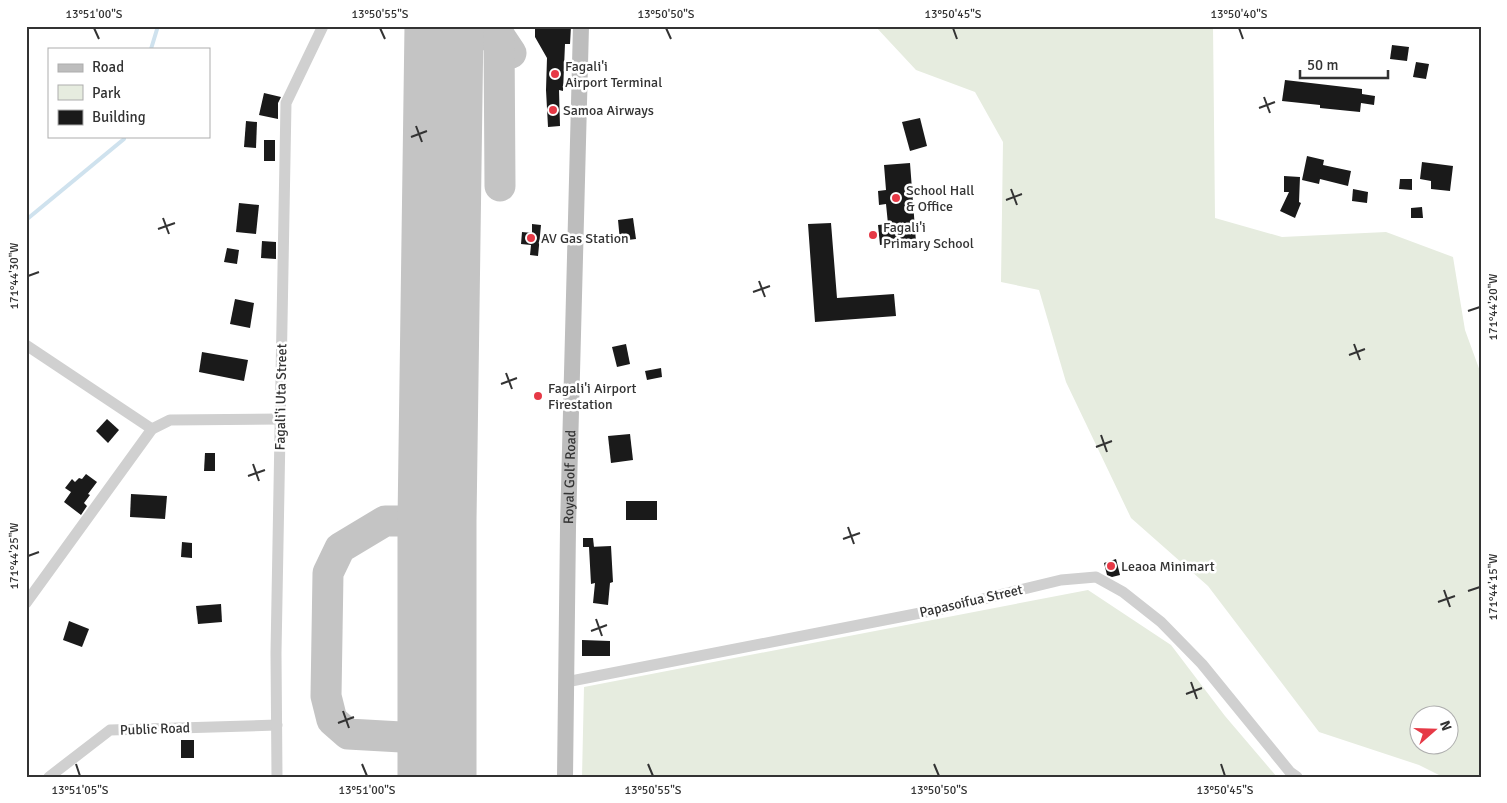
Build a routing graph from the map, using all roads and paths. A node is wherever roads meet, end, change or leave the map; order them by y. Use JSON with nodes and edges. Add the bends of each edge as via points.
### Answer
{"nodes":[{"id":1,"x":323,"y":26,"type":"edge"},
{"id":2,"x":581,"y":26,"type":"edge"},
{"id":3,"x":26,"y":346,"type":"edge"},
{"id":4,"x":281,"y":419,"type":"junction"},
{"id":5,"x":152,"y":429,"type":"junction"},
{"id":6,"x":26,"y":603,"type":"edge"},
{"id":7,"x":566,"y":682,"type":"junction"},
{"id":8,"x":277,"y":725,"type":"junction"},
{"id":9,"x":49,"y":777,"type":"edge"},
{"id":10,"x":277,"y":777,"type":"edge"},
{"id":11,"x":565,"y":777,"type":"edge"},
{"id":12,"x":1297,"y":777,"type":"edge"}],
"edges":[{"from":1,"to":4,"type":"street","name":"Fagali'i Uta Street","via":[[286,104]]},
{"from":2,"to":7,"type":"main road","name":"Royal Golf Road"},
{"from":3,"to":5,"type":"street"},
{"from":4,"to":5,"type":"street","via":[[170,420]]},
{"from":4,"to":8,"type":"street","name":"Fagali'i Uta Street"},
{"from":5,"to":6,"type":"street"},
{"from":7,"to":11,"type":"main road","name":"Royal Golf Road"},
{"from":7,"to":12,"type":"street","name":"Papasoifua Street","via":[[946,608],[1061,580],[1096,578],[1123,592],[1162,622],[1202,664]]},
{"from":8,"to":9,"type":"street","name":"Public Road","via":[[110,730]]},
{"from":8,"to":10,"type":"street","name":"Fagali'i Uta Street"}]}
